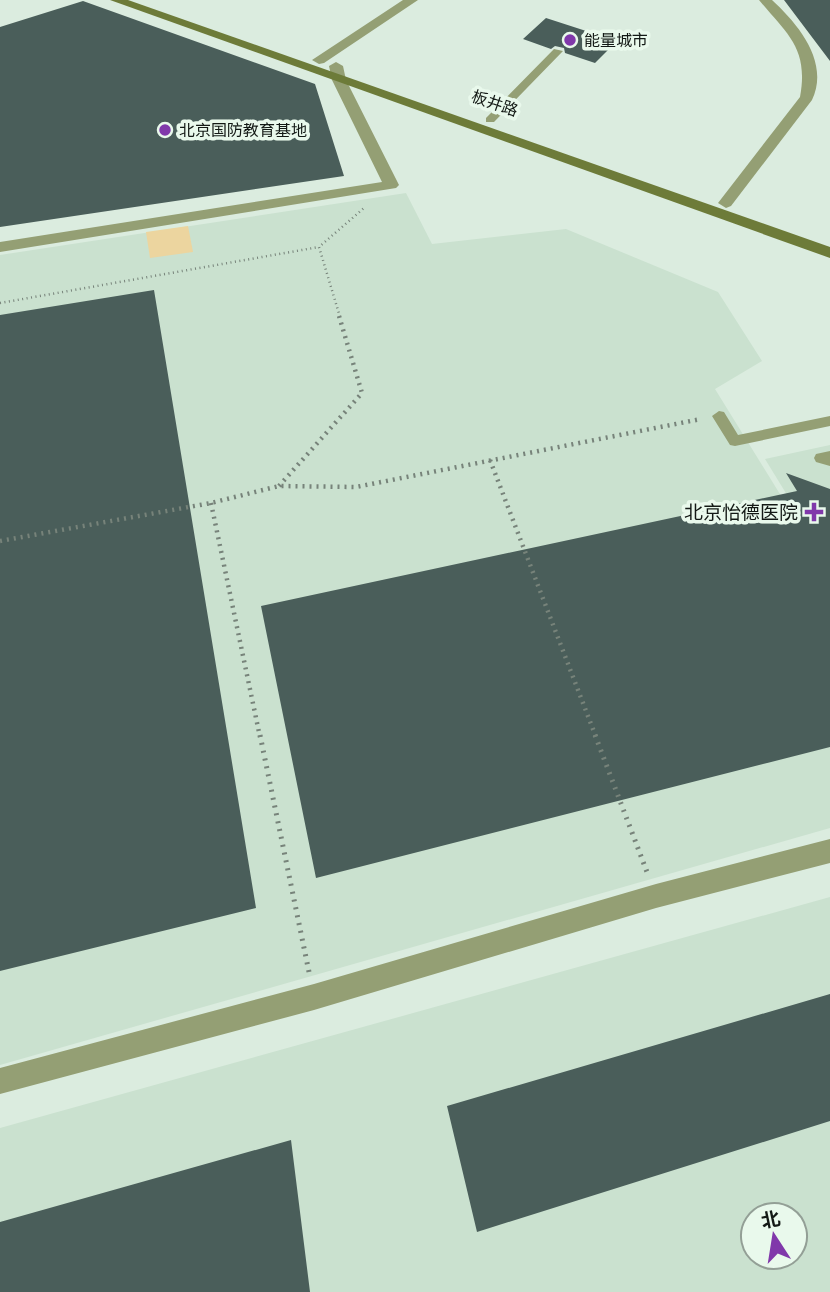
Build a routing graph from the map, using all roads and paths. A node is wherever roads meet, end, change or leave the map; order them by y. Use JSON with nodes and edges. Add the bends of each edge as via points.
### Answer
{"nodes":[{"id":1,"x":116,"y":0,"type":"edge"},
{"id":2,"x":412,"y":0,"type":"edge"},
{"id":3,"x":765,"y":0,"type":"edge"},
{"id":4,"x":155,"y":4,"type":"edge"},
{"id":5,"x":558,"y":51,"type":"dead end"},
{"id":6,"x":319,"y":60,"type":"junction"},
{"id":7,"x":337,"y":73,"type":"junction"},
{"id":8,"x":490,"y":120,"type":"junction"},
{"id":9,"x":391,"y":184,"type":"junction"},
{"id":10,"x":726,"y":204,"type":"junction"},
{"id":11,"x":830,"y":239,"type":"edge"},
{"id":12,"x":0,"y":247,"type":"edge"},
{"id":13,"x":319,"y":247,"type":"junction"},
{"id":14,"x":830,"y":253,"type":"edge"},
{"id":15,"x":0,"y":303,"type":"edge"},
{"id":16,"x":719,"y":416,"type":"joint"},
{"id":17,"x":830,"y":421,"type":"edge"},
{"id":18,"x":490,"y":460,"type":"junction"},
{"id":19,"x":279,"y":486,"type":"junction"},
{"id":20,"x":211,"y":503,"type":"junction"},
{"id":21,"x":0,"y":541,"type":"edge"},
{"id":22,"x":830,"y":851,"type":"edge"},
{"id":23,"x":656,"y":896,"type":"junction"},
{"id":24,"x":314,"y":997,"type":"junction"},
{"id":25,"x":0,"y":1081,"type":"edge"}],
"edges":[{"from":1,"to":4,"type":"street"},
{"from":2,"to":6,"type":"street"},
{"from":3,"to":10,"type":"street","via":[[790,24],[807,54],[813,78],[807,97]]},
{"from":4,"to":6,"type":"street","name":"板井路"},
{"from":4,"to":7,"type":"street"},
{"from":5,"to":8,"type":"lane"},
{"from":6,"to":7,"type":"street","name":"板井路"},
{"from":7,"to":8,"type":"street","name":"板井路"},
{"from":7,"to":9,"type":"street"},
{"from":7,"to":14,"type":"street"},
{"from":8,"to":10,"type":"street","name":"板井路"},
{"from":9,"to":12,"type":"street"},
{"from":9,"to":13,"type":"path"},
{"from":10,"to":11,"type":"street","name":"板井路"},
{"from":13,"to":15,"type":"path"},
{"from":13,"to":19,"type":"path","via":[[362,393]]},
{"from":16,"to":17,"type":"lane","via":[[735,441]]},
{"from":16,"to":18,"type":"path"},
{"from":18,"to":19,"type":"path","via":[[356,487]]},
{"from":18,"to":23,"type":"path"},
{"from":19,"to":20,"type":"path"},
{"from":20,"to":21,"type":"path"},
{"from":20,"to":24,"type":"path"},
{"from":22,"to":23,"type":"street"},
{"from":23,"to":24,"type":"street"},
{"from":24,"to":25,"type":"street"}]}
